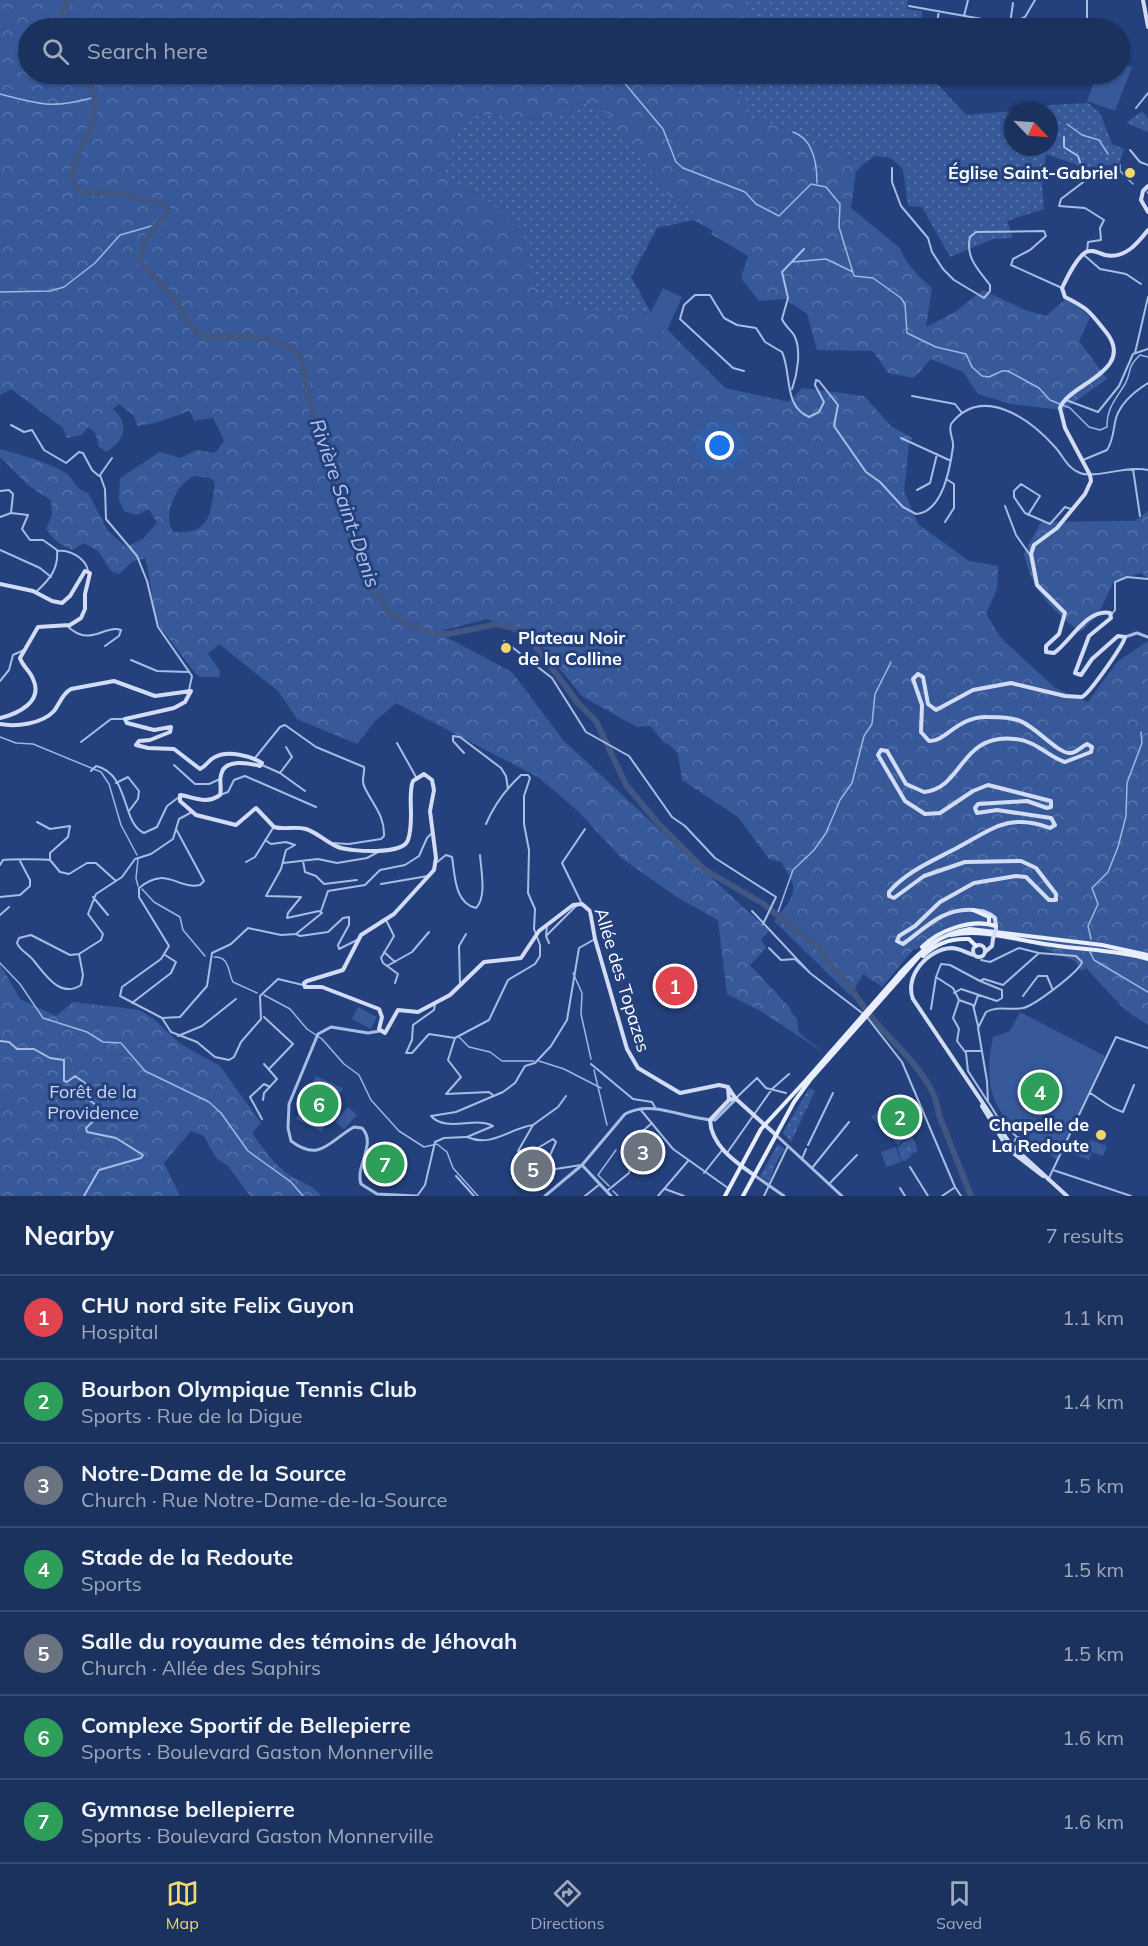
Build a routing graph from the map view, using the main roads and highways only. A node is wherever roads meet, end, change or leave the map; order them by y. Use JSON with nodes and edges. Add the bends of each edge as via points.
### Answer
{"nodes":[{"id":1,"x":1143,"y":0,"type":"edge"},
{"id":2,"x":1148,"y":27,"type":"edge"},
{"id":3,"x":1148,"y":186,"type":"edge"},
{"id":4,"x":1148,"y":212,"type":"edge"},
{"id":5,"x":1148,"y":230,"type":"edge"},
{"id":6,"x":0,"y":584,"type":"edge"},
{"id":7,"x":0,"y":718,"type":"edge"},
{"id":8,"x":0,"y":724,"type":"edge"},
{"id":9,"x":973,"y":910,"type":"junction"},
{"id":10,"x":988,"y":924,"type":"junction"},
{"id":11,"x":996,"y":928,"type":"junction"},
{"id":12,"x":993,"y":940,"type":"junction"},
{"id":13,"x":982,"y":946,"type":"junction"},
{"id":14,"x":974,"y":950,"type":"junction"},
{"id":15,"x":985,"y":952,"type":"junction"},
{"id":16,"x":1148,"y":955,"type":"edge"},
{"id":17,"x":1148,"y":959,"type":"edge"},
{"id":18,"x":901,"y":974,"type":"junction"},
{"id":19,"x":809,"y":1079,"type":"junction"},
{"id":20,"x":728,"y":1087,"type":"junction"},
{"id":21,"x":736,"y":1099,"type":"junction"},
{"id":22,"x":729,"y":1100,"type":"junction"},
{"id":23,"x":764,"y":1125,"type":"junction"},
{"id":24,"x":776,"y":1136,"type":"junction"},
{"id":25,"x":740,"y":1165,"type":"junction"},
{"id":26,"x":754,"y":1175,"type":"junction"},
{"id":27,"x":724,"y":1196,"type":"edge"},
{"id":28,"x":742,"y":1196,"type":"edge"},
{"id":29,"x":1067,"y":1196,"type":"edge"}],
"edges":[{"from":1,"to":2,"type":"main road"},
{"from":3,"to":4,"type":"main road","via":[[1141,200]]},
{"from":5,"to":9,"type":"main road","via":[[1126,252],[1085,253],[1062,288],[1065,297],[1087,308],[1111,338],[1113,347],[1110,362],[1101,374],[1063,402],[1065,428],[1090,475],[1088,488],[1056,528],[1034,544],[1031,555],[1037,585],[1065,613],[1060,632],[1046,646],[1046,652],[1052,654],[1059,649],[1082,624],[1105,612],[1111,615],[1089,636],[1075,673],[1081,675],[1118,636],[1125,637],[1094,687],[1082,697],[1011,683],[973,690],[936,710],[928,704],[923,677],[914,676],[922,705],[921,732],[929,741],[939,740],[962,721],[991,717],[1023,722],[1064,752],[1073,753],[1087,744],[1092,747],[1089,754],[1065,762],[1020,740],[990,741],[969,753],[943,785],[924,792],[910,787],[887,751],[880,751],[879,757],[905,801],[925,814],[940,813],[988,785],[1051,801],[1047,808],[1028,801],[978,804],[977,813],[1025,813],[1051,819],[1055,825],[1050,828],[1027,821],[988,828],[922,866],[889,892],[891,897],[897,897],[924,876],[965,862],[1021,861],[1036,868],[1057,896],[1051,901],[1033,881],[1022,877],[974,884],[940,902],[899,936],[898,943],[903,944],[946,914]]},
{"from":6,"to":7,"type":"main road","via":[[62,603],[83,573],[88,571],[90,575],[84,614],[66,625],[38,627],[21,661],[33,678],[34,693],[24,710]]},
{"from":8,"to":20,"type":"main road","name":"Allée des Topazes","via":[[22,725],[45,717],[67,691],[76,687],[114,681],[155,696],[189,690],[188,699],[178,707],[125,719],[127,723],[154,730],[171,727],[170,732],[136,745],[174,749],[200,769],[220,755],[254,759],[262,765],[239,762],[228,766],[223,770],[220,795],[213,799],[179,797],[192,812],[236,825],[256,807],[274,827],[303,829],[343,848],[399,849],[407,842],[413,812],[411,786],[416,777],[424,774],[434,784],[430,811],[435,863],[429,878],[386,920],[365,932],[343,970],[322,974],[303,985],[326,988],[379,1009],[380,1030],[384,1033],[398,1010],[418,1012],[435,1004],[484,962],[524,956],[536,934],[579,904],[590,911],[627,1049],[636,1066],[680,1094],[719,1085]]},
{"from":9,"to":10,"type":"main road","via":[[989,917]]},
{"from":9,"to":11,"type":"main road","via":[[993,915]]},
{"from":10,"to":11,"type":"main road"},
{"from":10,"to":18,"type":"main road","via":[[957,927],[938,935],[920,949]]},
{"from":11,"to":12,"type":"main road","bridge":true},
{"from":12,"to":13,"type":"main road"},
{"from":12,"to":15,"type":"main road"},
{"from":13,"to":14,"type":"main road"},
{"from":13,"to":15,"type":"main road"},
{"from":14,"to":15,"type":"main road","via":[[980,957]]},
{"from":14,"to":18,"type":"main road","via":[[965,938],[938,944]]},
{"from":14,"to":29,"type":"main road","via":[[938,951],[913,974],[913,999],[1013,1151]]},
{"from":16,"to":18,"type":"main road","via":[[1102,945],[970,929],[936,940]]},
{"from":17,"to":18,"type":"main road","via":[[990,933],[963,933],[937,941]]},
{"from":18,"to":19,"type":"main road","bridge":true},
{"from":19,"to":23,"type":"main road"},
{"from":19,"to":24,"type":"main road"},
{"from":20,"to":21,"type":"main road"},
{"from":20,"to":22,"type":"main road"},
{"from":21,"to":22,"type":"main road"},
{"from":21,"to":23,"type":"main road"},
{"from":22,"to":25,"type":"main road","via":[[710,1120],[712,1137]]},
{"from":23,"to":24,"type":"main road"},
{"from":23,"to":25,"type":"main road"},
{"from":24,"to":26,"type":"main road"},
{"from":25,"to":26,"type":"main road"},
{"from":25,"to":27,"type":"main road"},
{"from":26,"to":28,"type":"main road"}]}
